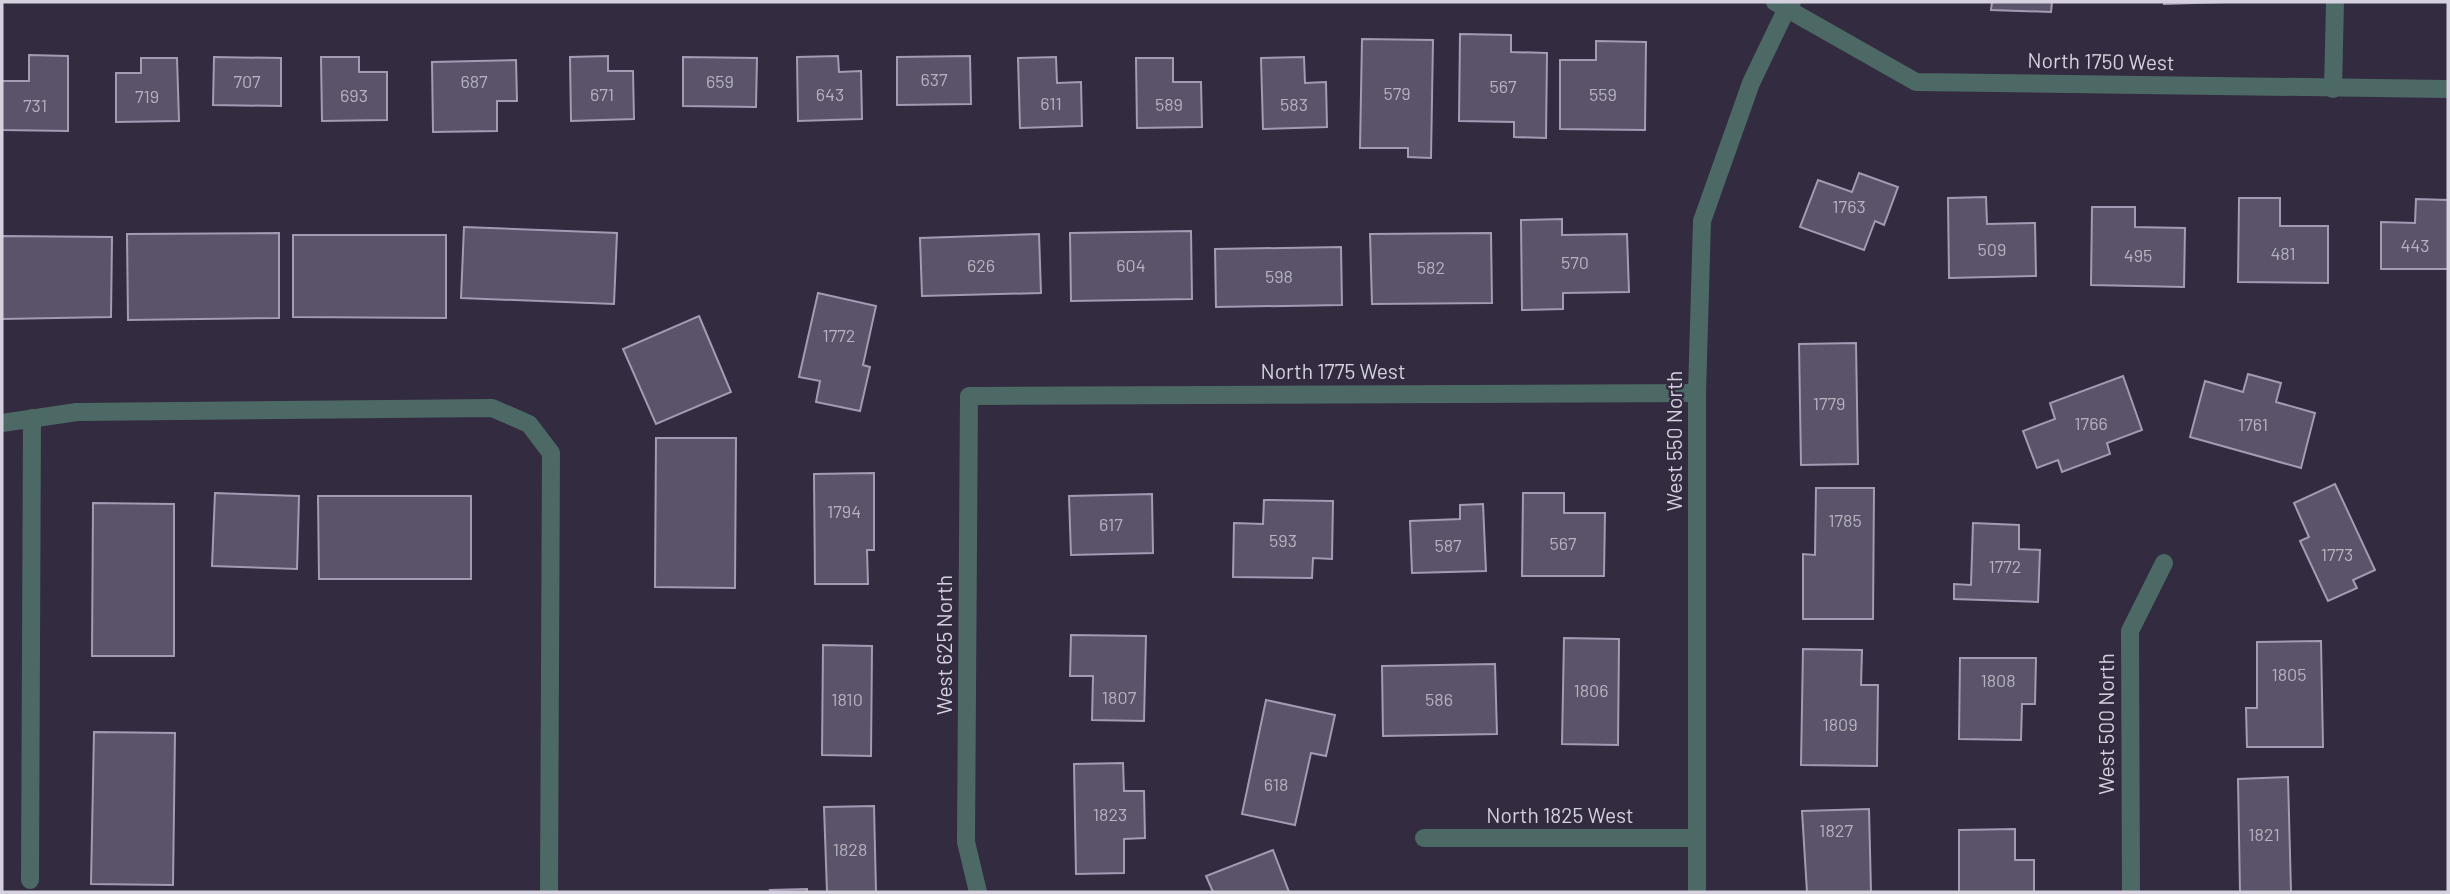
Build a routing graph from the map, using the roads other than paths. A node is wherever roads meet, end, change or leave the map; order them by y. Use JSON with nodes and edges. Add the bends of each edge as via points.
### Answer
{"nodes":[{"id":1,"x":2335,"y":2,"type":"edge"},
{"id":2,"x":1785,"y":4,"type":"edge"},
{"id":3,"x":2333,"y":89,"type":"junction"},
{"id":4,"x":2448,"y":89,"type":"edge"},
{"id":5,"x":1698,"y":393,"type":"junction"},
{"id":6,"x":969,"y":396,"type":"joint"},
{"id":7,"x":32,"y":418,"type":"junction"},
{"id":8,"x":2,"y":423,"type":"edge"},
{"id":9,"x":2164,"y":563,"type":"dead end"},
{"id":10,"x":1423,"y":838,"type":"dead end"},
{"id":11,"x":1698,"y":838,"type":"junction"},
{"id":12,"x":30,"y":880,"type":"dead end"},
{"id":13,"x":549,"y":892,"type":"edge"},
{"id":14,"x":978,"y":892,"type":"edge"},
{"id":15,"x":1698,"y":892,"type":"edge"},
{"id":16,"x":2131,"y":892,"type":"edge"}],
"edges":[{"from":1,"to":3,"type":"street"},
{"from":2,"to":3,"type":"street","name":"North 1750 West","via":[[1916,82]]},
{"from":2,"to":5,"type":"street","name":"West 550 North","via":[[1751,83],[1702,221]]},
{"from":3,"to":4,"type":"street","name":"North 1750 West"},
{"from":5,"to":6,"type":"street","name":"North 1775 West"},
{"from":5,"to":11,"type":"street","name":"West 550 North"},
{"from":6,"to":14,"type":"street","name":"West 625 North","via":[[966,842]]},
{"from":7,"to":8,"type":"street"},
{"from":7,"to":12,"type":"street"},
{"from":7,"to":13,"type":"street","via":[[77,412],[492,408],[529,424],[551,453]]},
{"from":9,"to":16,"type":"street","name":"West 500 North","via":[[2130,631]]},
{"from":10,"to":11,"type":"street","name":"North 1825 West"},
{"from":11,"to":15,"type":"street","name":"West 550 North"}]}
